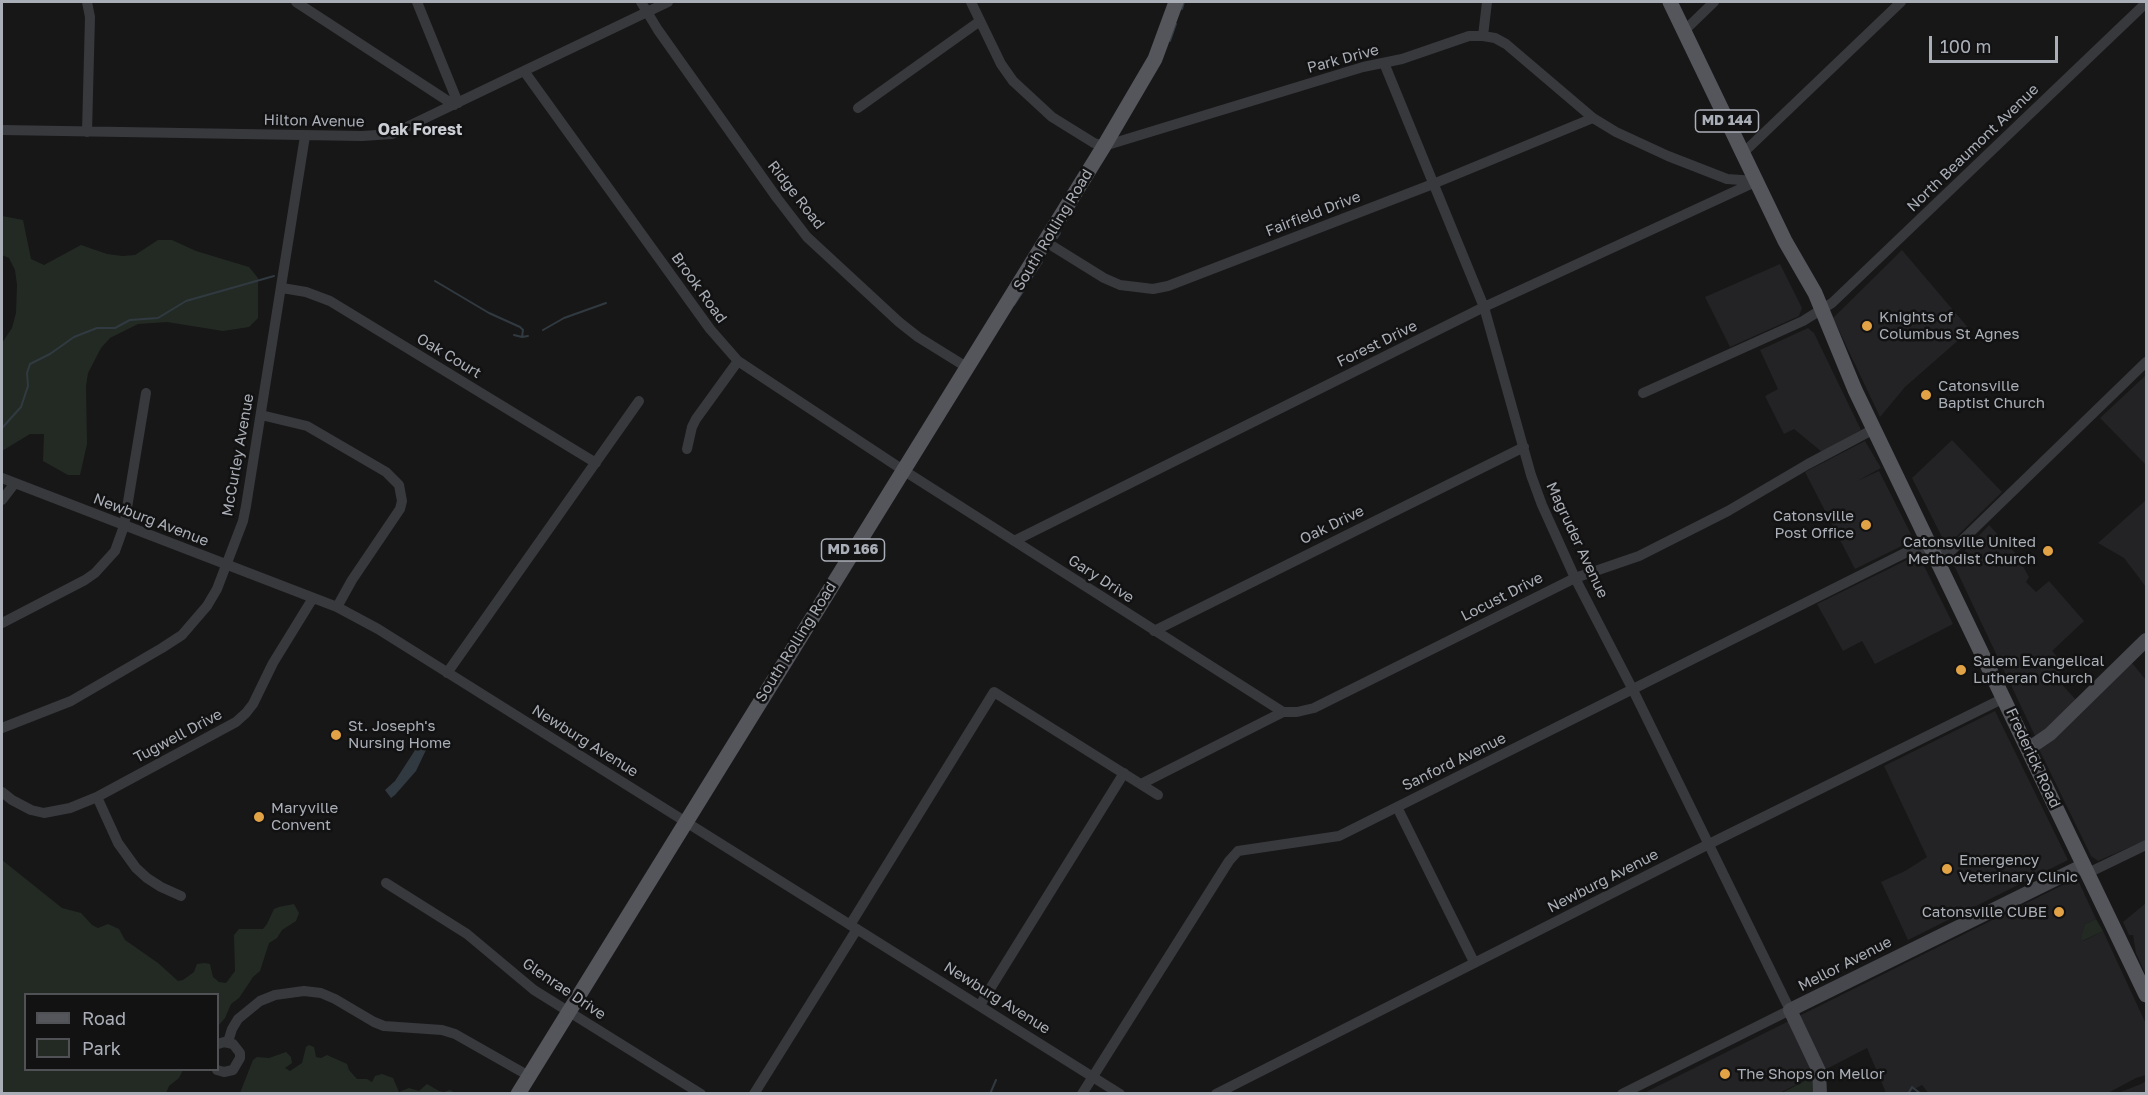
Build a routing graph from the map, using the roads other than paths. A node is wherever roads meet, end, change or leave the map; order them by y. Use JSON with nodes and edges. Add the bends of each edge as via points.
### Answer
{"nodes":[{"id":1,"x":87,"y":2,"type":"edge"},
{"id":2,"x":296,"y":2,"type":"edge"},
{"id":3,"x":417,"y":2,"type":"edge"},
{"id":4,"x":668,"y":2,"type":"edge"},
{"id":5,"x":970,"y":2,"type":"edge"},
{"id":6,"x":1176,"y":2,"type":"edge"},
{"id":7,"x":1487,"y":2,"type":"edge"},
{"id":8,"x":1670,"y":2,"type":"edge"},
{"id":9,"x":1714,"y":2,"type":"edge"},
{"id":10,"x":1901,"y":2,"type":"edge"},
{"id":11,"x":2146,"y":3,"type":"edge"},
{"id":12,"x":644,"y":7,"type":"edge"},
{"id":13,"x":980,"y":21,"type":"junction"},
{"id":14,"x":1684,"y":32,"type":"junction"},
{"id":15,"x":1483,"y":36,"type":"junction"},
{"id":16,"x":1384,"y":63,"type":"junction"},
{"id":17,"x":524,"y":71,"type":"junction"},
{"id":18,"x":456,"y":104,"type":"junction"},
{"id":19,"x":858,"y":108,"type":"dead end"},
{"id":20,"x":1593,"y":118,"type":"junction"},
{"id":21,"x":2,"y":130,"type":"edge"},
{"id":22,"x":87,"y":132,"type":"junction"},
{"id":23,"x":305,"y":136,"type":"junction"},
{"id":24,"x":1104,"y":146,"type":"junction"},
{"id":25,"x":1742,"y":154,"type":"junction"},
{"id":26,"x":1756,"y":181,"type":"junction"},
{"id":27,"x":1433,"y":184,"type":"junction"},
{"id":28,"x":1046,"y":242,"type":"junction"},
{"id":29,"x":282,"y":288,"type":"junction"},
{"id":30,"x":1484,"y":307,"type":"junction"},
{"id":31,"x":1818,"y":312,"type":"junction"},
{"id":32,"x":738,"y":361,"type":"junction"},
{"id":33,"x":2146,"y":362,"type":"edge"},
{"id":34,"x":968,"y":368,"type":"junction"},
{"id":35,"x":146,"y":393,"type":"dead end"},
{"id":36,"x":1643,"y":393,"type":"dead end"},
{"id":37,"x":639,"y":401,"type":"dead end"},
{"id":38,"x":261,"y":415,"type":"junction"},
{"id":39,"x":1874,"y":429,"type":"junction"},
{"id":40,"x":1524,"y":447,"type":"junction"},
{"id":41,"x":687,"y":449,"type":"dead end"},
{"id":42,"x":596,"y":463,"type":"junction"},
{"id":43,"x":903,"y":470,"type":"junction"},
{"id":44,"x":2,"y":478,"type":"edge"},
{"id":45,"x":15,"y":483,"type":"junction"},
{"id":46,"x":2,"y":500,"type":"edge"},
{"id":47,"x":124,"y":526,"type":"junction"},
{"id":48,"x":1014,"y":541,"type":"junction"},
{"id":49,"x":1934,"y":552,"type":"junction"},
{"id":50,"x":227,"y":565,"type":"junction"},
{"id":51,"x":1575,"y":578,"type":"junction"},
{"id":52,"x":313,"y":598,"type":"junction"},
{"id":53,"x":337,"y":607,"type":"junction"},
{"id":54,"x":2,"y":623,"type":"edge"},
{"id":55,"x":1154,"y":631,"type":"junction"},
{"id":56,"x":2146,"y":640,"type":"edge"},
{"id":57,"x":447,"y":673,"type":"junction"},
{"id":58,"x":1633,"y":690,"type":"junction"},
{"id":59,"x":2004,"y":698,"type":"junction"},
{"id":60,"x":1283,"y":712,"type":"junction"},
{"id":61,"x":2,"y":728,"type":"edge"},
{"id":62,"x":2028,"y":748,"type":"junction"},
{"id":63,"x":1124,"y":773,"type":"junction"},
{"id":64,"x":1141,"y":783,"type":"junction"},
{"id":65,"x":2,"y":792,"type":"edge"},
{"id":66,"x":1158,"y":795,"type":"dead end"},
{"id":67,"x":97,"y":797,"type":"junction"},
{"id":68,"x":1397,"y":807,"type":"junction"},
{"id":69,"x":686,"y":821,"type":"junction"},
{"id":70,"x":1709,"y":844,"type":"junction"},
{"id":71,"x":2146,"y":845,"type":"edge"},
{"id":72,"x":2086,"y":869,"type":"junction"},
{"id":73,"x":386,"y":883,"type":"dead end"},
{"id":74,"x":181,"y":896,"type":"dead end"},
{"id":75,"x":853,"y":927,"type":"junction"},
{"id":76,"x":1474,"y":962,"type":"junction"},
{"id":77,"x":2146,"y":995,"type":"edge"},
{"id":78,"x":980,"y":1005,"type":"junction"},
{"id":79,"x":1790,"y":1010,"type":"junction"},
{"id":80,"x":569,"y":1012,"type":"junction"},
{"id":81,"x":223,"y":1043,"type":"edge"},
{"id":82,"x":219,"y":1070,"type":"edge"},
{"id":83,"x":529,"y":1076,"type":"junction"},
{"id":84,"x":1093,"y":1076,"type":"junction"},
{"id":85,"x":518,"y":1094,"type":"edge"},
{"id":86,"x":701,"y":1094,"type":"edge"},
{"id":87,"x":754,"y":1094,"type":"edge"},
{"id":88,"x":1082,"y":1094,"type":"edge"},
{"id":89,"x":1120,"y":1094,"type":"edge"},
{"id":90,"x":1216,"y":1094,"type":"edge"},
{"id":91,"x":1622,"y":1094,"type":"edge"},
{"id":92,"x":1820,"y":1094,"type":"edge"}],
"edges":[{"from":1,"to":22,"type":"street"},
{"from":2,"to":18,"type":"street"},
{"from":3,"to":18,"type":"street"},
{"from":4,"to":12,"type":"street","name":"Hilton Avenue"},
{"from":5,"to":13,"type":"street"},
{"from":6,"to":24,"type":"main road","name":"South Rolling Road","number":"MD 166","via":[[1155,59]]},
{"from":7,"to":15,"type":"street"},
{"from":8,"to":14,"type":"main road","name":"Frederick Road","number":"MD 144"},
{"from":9,"to":14,"type":"street"},
{"from":10,"to":25,"type":"street"},
{"from":11,"to":31,"type":"street","name":"North Beaumont Avenue"},
{"from":12,"to":17,"type":"street","name":"Hilton Avenue"},
{"from":12,"to":34,"type":"street","name":"Ridge Road","via":[[807,237],[899,322]]},
{"from":13,"to":19,"type":"street"},
{"from":13,"to":24,"type":"street","via":[[1013,81],[1052,117]]},
{"from":14,"to":25,"type":"main road","name":"Frederick Road","number":"MD 144"},
{"from":15,"to":16,"type":"street","name":"Park Drive","via":[[1469,36]]},
{"from":15,"to":20,"type":"street","via":[[1495,38],[1518,53]]},
{"from":16,"to":24,"type":"street","name":"Park Drive"},
{"from":16,"to":27,"type":"street","name":"Magruder Avenue"},
{"from":17,"to":18,"type":"street","name":"Hilton Avenue"},
{"from":17,"to":32,"type":"street","name":"Brook Road","via":[[710,329]]},
{"from":18,"to":23,"type":"street","name":"Hilton Avenue","via":[[392,134]]},
{"from":20,"to":26,"type":"street","via":[[1686,164],[1727,179]]},
{"from":20,"to":27,"type":"street","name":"Fairfield Drive"},
{"from":21,"to":22,"type":"street","name":"Hilton Avenue"},
{"from":22,"to":23,"type":"street","name":"Hilton Avenue"},
{"from":23,"to":29,"type":"street","name":"McCurley Avenue"},
{"from":24,"to":28,"type":"main road","name":"South Rolling Road","number":"MD 166"},
{"from":25,"to":26,"type":"main road","name":"Frederick Road","number":"MD 144"},
{"from":26,"to":30,"type":"street","name":"Forest Drive"},
{"from":26,"to":31,"type":"main road","name":"Frederick Road","number":"MD 144","via":[[1808,280]]},
{"from":27,"to":28,"type":"street","name":"Fairfield Drive","via":[[1183,281],[1153,289],[1112,281]]},
{"from":27,"to":30,"type":"street","name":"Magruder Avenue"},
{"from":28,"to":34,"type":"main road","name":"South Rolling Road","number":"MD 166"},
{"from":29,"to":38,"type":"street","name":"McCurley Avenue"},
{"from":29,"to":42,"type":"street","name":"Oak Court","via":[[330,300]]},
{"from":30,"to":40,"type":"street","name":"Magruder Avenue"},
{"from":30,"to":48,"type":"street","name":"Forest Drive"},
{"from":31,"to":36,"type":"street","name":"North Beaumont Avenue"},
{"from":31,"to":39,"type":"main road","name":"Frederick Road","number":"MD 144"},
{"from":32,"to":41,"type":"street","via":[[696,419]]},
{"from":32,"to":43,"type":"street","name":"Brook Road"},
{"from":33,"to":49,"type":"street","name":"Sanford Avenue","via":[[1947,555]]},
{"from":34,"to":43,"type":"main road","name":"South Rolling Road","number":"MD 166"},
{"from":35,"to":47,"type":"street"},
{"from":37,"to":42,"type":"street"},
{"from":38,"to":50,"type":"street","name":"McCurley Avenue","via":[[243,520]]},
{"from":38,"to":53,"type":"street","via":[[307,426],[386,472],[399,485],[400,509]]},
{"from":39,"to":49,"type":"main road","name":"Frederick Road","number":"MD 144"},
{"from":39,"to":51,"type":"street","name":"Locust Drive","via":[[1700,526],[1639,556]]},
{"from":40,"to":51,"type":"street","name":"Magruder Avenue","via":[[1542,505]]},
{"from":40,"to":55,"type":"street","name":"Oak Drive"},
{"from":42,"to":57,"type":"street"},
{"from":43,"to":48,"type":"street","name":"Gary Drive"},
{"from":43,"to":69,"type":"main road","name":"South Rolling Road","number":"MD 166"},
{"from":44,"to":45,"type":"street","name":"Newburg Avenue"},
{"from":45,"to":46,"type":"street"},
{"from":45,"to":47,"type":"street","name":"Newburg Avenue"},
{"from":47,"to":50,"type":"street","name":"Newburg Avenue"},
{"from":47,"to":54,"type":"street","via":[[115,551],[95,573]]},
{"from":48,"to":55,"type":"street","name":"Gary Drive"},
{"from":49,"to":58,"type":"street","name":"Sanford Avenue","via":[[1913,549]]},
{"from":49,"to":59,"type":"main road","name":"Frederick Road","number":"MD 144"},
{"from":50,"to":52,"type":"street","name":"Newburg Avenue"},
{"from":50,"to":61,"type":"street","name":"McCurley Avenue","via":[[207,606],[182,635],[70,701]]},
{"from":51,"to":58,"type":"street","name":"Magruder Avenue"},
{"from":51,"to":60,"type":"street","name":"Locust Drive","via":[[1314,708]]},
{"from":52,"to":53,"type":"street","name":"Newburg Avenue"},
{"from":52,"to":67,"type":"street","name":"Tugwell Drive","via":[[246,713]]},
{"from":53,"to":57,"type":"street","name":"Newburg Avenue"},
{"from":55,"to":60,"type":"street","name":"Gary Drive"},
{"from":56,"to":62,"type":"street","via":[[2050,734]]},
{"from":57,"to":69,"type":"street","name":"Newburg Avenue"},
{"from":58,"to":68,"type":"street","name":"Sanford Avenue"},
{"from":58,"to":70,"type":"street","name":"Magruder Avenue"},
{"from":59,"to":62,"type":"main road","name":"Frederick Road","number":"MD 144"},
{"from":59,"to":70,"type":"street","name":"Newburg Avenue"},
{"from":60,"to":64,"type":"street","name":"Locust Drive"},
{"from":62,"to":72,"type":"main road","name":"Frederick Road","number":"MD 144"},
{"from":63,"to":64,"type":"street"},
{"from":63,"to":75,"type":"street","via":[[994,692]]},
{"from":63,"to":78,"type":"street"},
{"from":64,"to":66,"type":"street"},
{"from":65,"to":67,"type":"street","name":"Tugwell Drive","via":[[23,807],[44,813]]},
{"from":67,"to":74,"type":"street","via":[[118,843],[136,868]]},
{"from":68,"to":76,"type":"street"},
{"from":68,"to":84,"type":"street","name":"Sanford Avenue","via":[[1340,836],[1243,849],[1233,855]]},
{"from":69,"to":75,"type":"street","name":"Newburg Avenue"},
{"from":69,"to":80,"type":"main road","name":"South Rolling Road","number":"MD 166"},
{"from":70,"to":76,"type":"street","name":"Newburg Avenue"},
{"from":70,"to":79,"type":"street","name":"Magruder Avenue"},
{"from":71,"to":72,"type":"street"},
{"from":72,"to":77,"type":"main road","name":"Frederick Road","number":"MD 144"},
{"from":72,"to":79,"type":"street","name":"Mellor Avenue"},
{"from":73,"to":80,"type":"street","name":"Glenrae Drive","via":[[467,934],[520,979]]},
{"from":75,"to":78,"type":"street","name":"Newburg Avenue"},
{"from":75,"to":87,"type":"street"},
{"from":76,"to":90,"type":"street","name":"Newburg Avenue"},
{"from":78,"to":84,"type":"street","name":"Newburg Avenue"},
{"from":79,"to":91,"type":"street","name":"Mellor Avenue"},
{"from":79,"to":92,"type":"street","via":[[1819,1071]]},
{"from":80,"to":83,"type":"main road","name":"South Rolling Road","number":"MD 166"},
{"from":80,"to":86,"type":"street","name":"Glenrae Drive"},
{"from":81,"to":82,"type":"street","via":[[237,1048],[239,1062],[233,1070]]},
{"from":81,"to":83,"type":"street","via":[[238,1019],[260,1001],[304,991],[335,999],[384,1026],[455,1034]]},
{"from":83,"to":85,"type":"main road","name":"South Rolling Road","number":"MD 166"},
{"from":84,"to":88,"type":"street","name":"Sanford Avenue"},
{"from":84,"to":89,"type":"street","name":"Newburg Avenue"}]}
